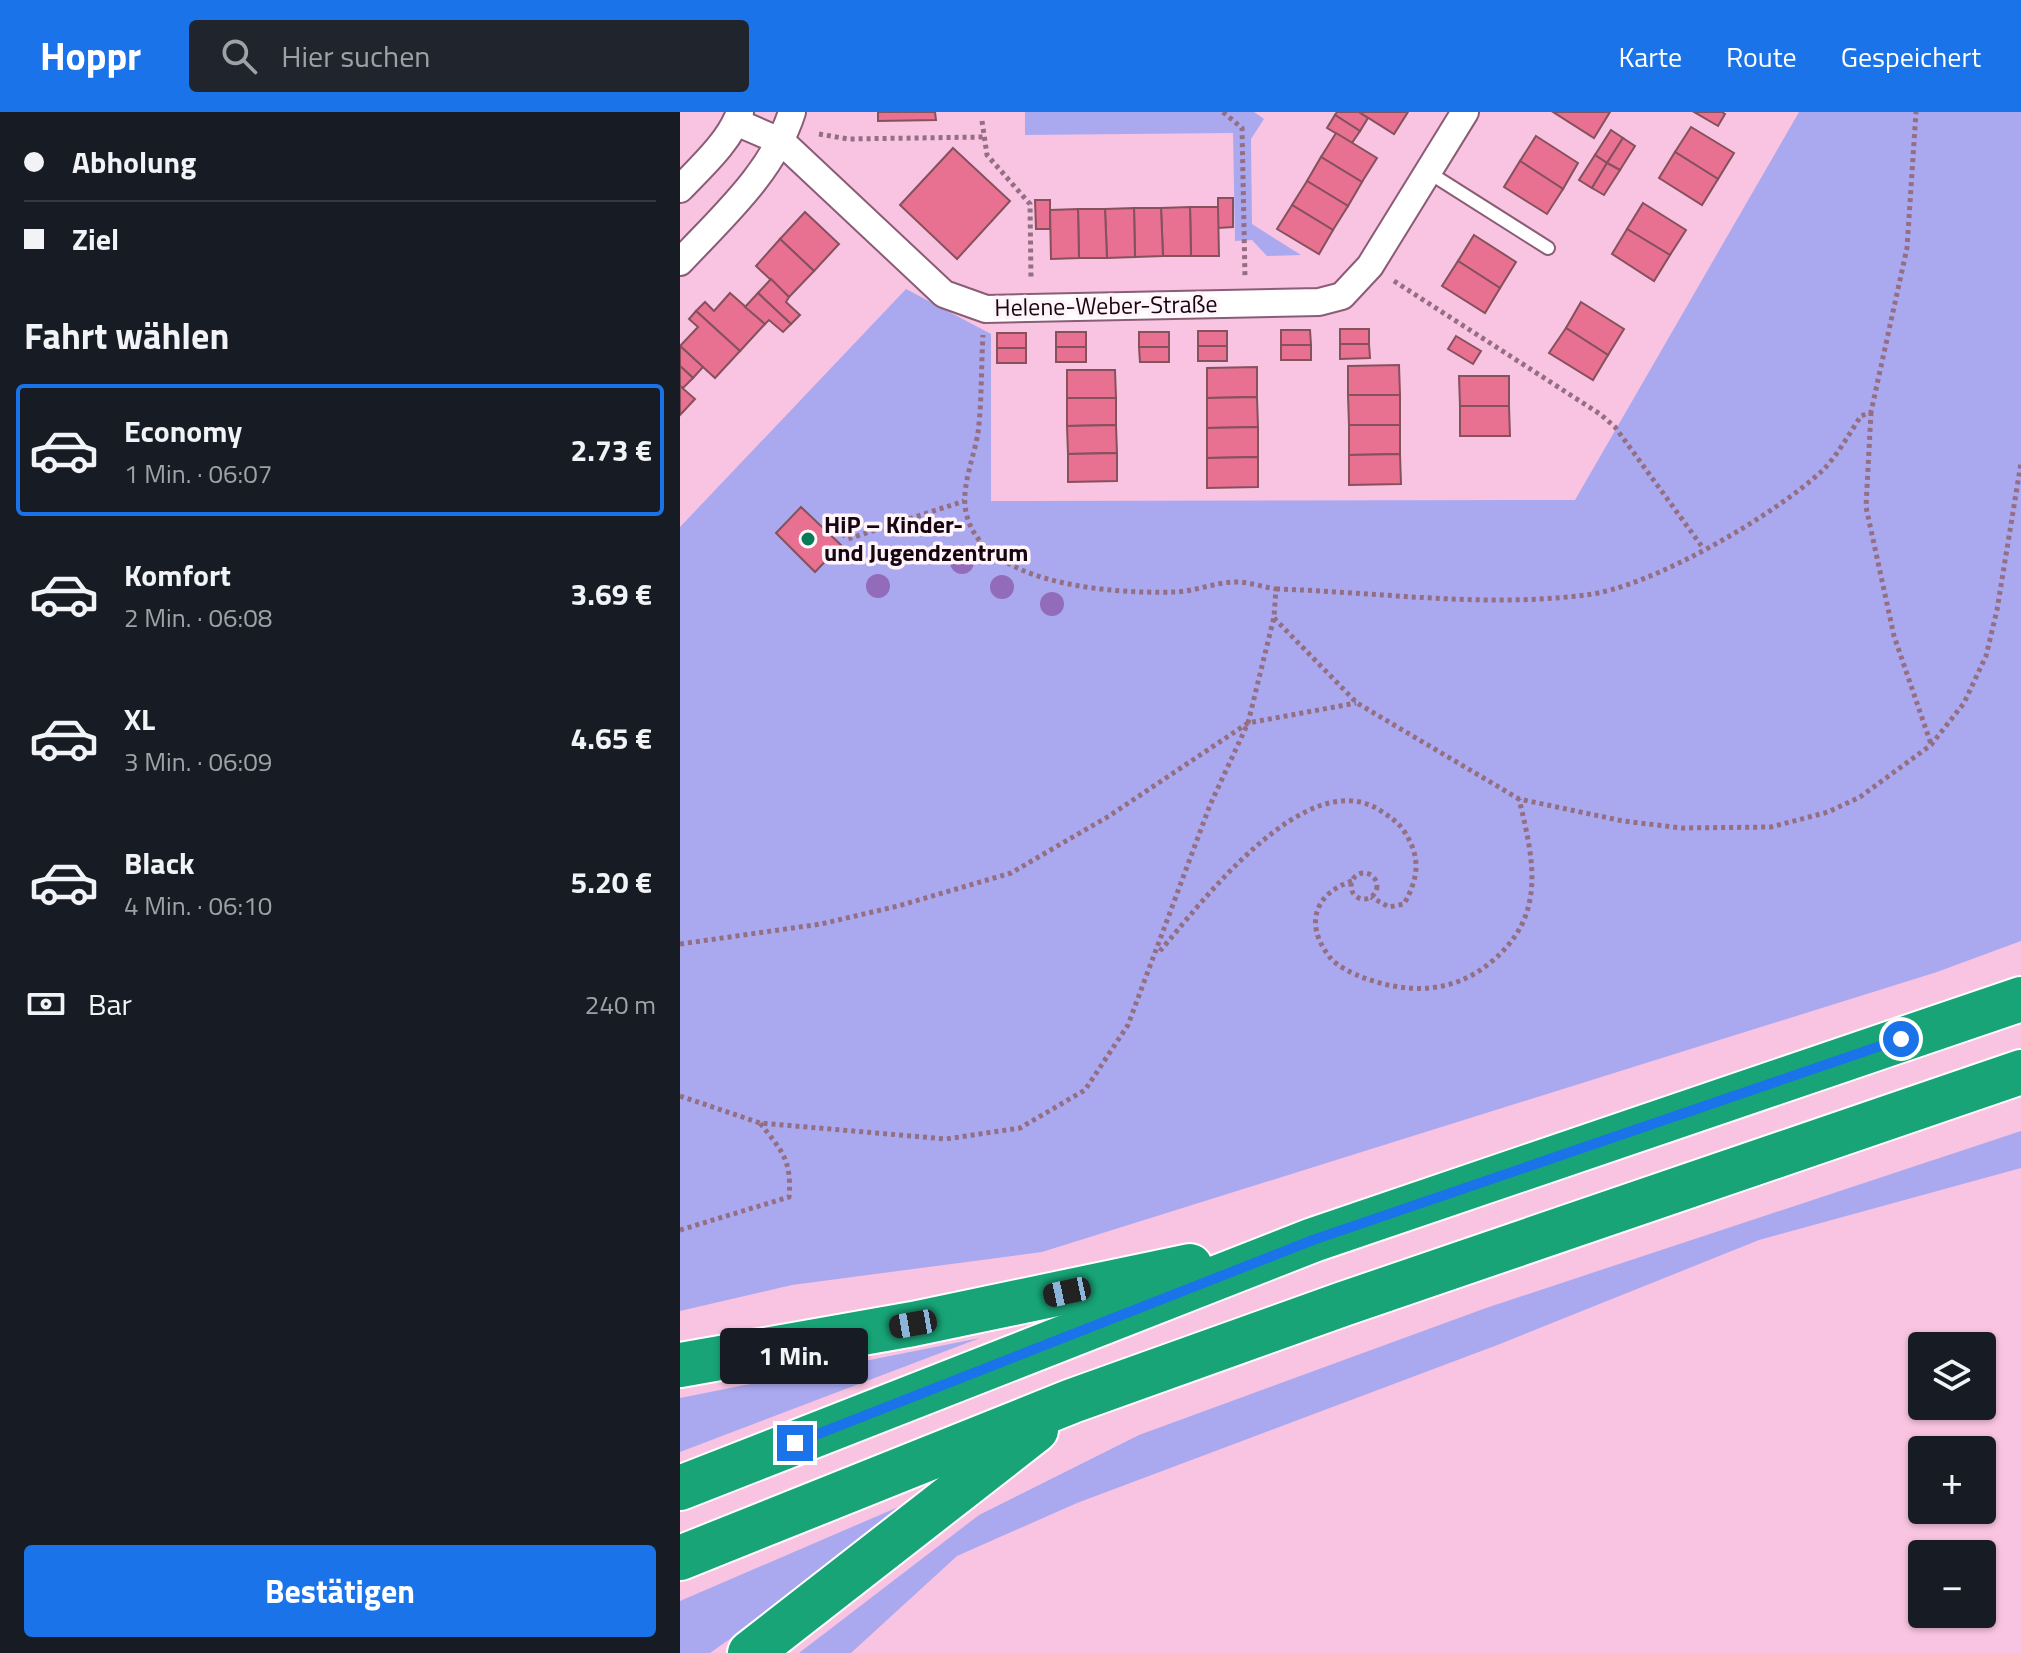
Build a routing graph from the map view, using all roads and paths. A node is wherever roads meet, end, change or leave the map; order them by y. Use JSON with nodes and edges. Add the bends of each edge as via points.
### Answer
{"nodes":[{"id":1,"x":792,"y":112,"type":"edge"},
{"id":2,"x":1223,"y":112,"type":"edge"},
{"id":3,"x":1465,"y":112,"type":"edge"},
{"id":4,"x":1916,"y":112,"type":"edge"},
{"id":5,"x":738,"y":117,"type":"edge"},
{"id":6,"x":982,"y":121,"type":"dead end"},
{"id":7,"x":814,"y":134,"type":"dead end"},
{"id":8,"x":985,"y":137,"type":"junction"},
{"id":9,"x":782,"y":142,"type":"junction"},
{"id":10,"x":1428,"y":172,"type":"junction"},
{"id":11,"x":680,"y":189,"type":"edge"},
{"id":12,"x":1548,"y":248,"type":"dead end"},
{"id":13,"x":680,"y":262,"type":"edge"},
{"id":14,"x":1370,"y":266,"type":"junction"},
{"id":15,"x":1245,"y":303,"type":"junction"},
{"id":16,"x":1031,"y":308,"type":"junction"},
{"id":17,"x":986,"y":309,"type":"junction"},
{"id":18,"x":1871,"y":412,"type":"junction"},
{"id":19,"x":2021,"y":463,"type":"edge"},
{"id":20,"x":964,"y":501,"type":"junction"},
{"id":21,"x":823,"y":528,"type":"dead end"},
{"id":22,"x":1703,"y":548,"type":"junction"},
{"id":23,"x":1276,"y":589,"type":"junction"},
{"id":24,"x":1274,"y":617,"type":"junction"},
{"id":25,"x":1357,"y":703,"type":"junction"},
{"id":26,"x":1248,"y":723,"type":"junction"},
{"id":27,"x":1931,"y":745,"type":"junction"},
{"id":28,"x":1519,"y":799,"type":"junction"},
{"id":29,"x":1352,"y":881,"type":"junction"},
{"id":30,"x":1371,"y":897,"type":"junction"},
{"id":31,"x":680,"y":944,"type":"edge"},
{"id":32,"x":1157,"y":955,"type":"junction"},
{"id":33,"x":2021,"y":999,"type":"edge"},
{"id":34,"x":2021,"y":1072,"type":"edge"},
{"id":35,"x":680,"y":1096,"type":"edge"},
{"id":36,"x":760,"y":1123,"type":"junction"},
{"id":37,"x":680,"y":1230,"type":"edge"},
{"id":38,"x":1313,"y":1240,"type":"junction"},
{"id":39,"x":680,"y":1365,"type":"edge"},
{"id":40,"x":1072,"y":1401,"type":"junction"},
{"id":41,"x":680,"y":1488,"type":"edge"},
{"id":42,"x":680,"y":1558,"type":"edge"},
{"id":43,"x":750,"y":1653,"type":"edge"}],
"edges":[{"from":1,"to":9,"type":"street"},
{"from":2,"to":15,"type":"path","via":[[1242,128]]},
{"from":3,"to":10,"type":"street","name":"Helene-Weber-Straße"},
{"from":4,"to":18,"type":"path","via":[[1907,248]]},
{"from":5,"to":9,"type":"street","name":"Helene-Weber-Straße"},
{"from":5,"to":11,"type":"street"},
{"from":6,"to":8,"type":"path"},
{"from":7,"to":8,"type":"path","via":[[848,139]]},
{"from":8,"to":16,"type":"path","via":[[987,155],[1030,204]]},
{"from":9,"to":13,"type":"street","via":[[744,193]]},
{"from":9,"to":17,"type":"street","name":"Helene-Weber-Straße","via":[[944,294]]},
{"from":10,"to":12,"type":"lane"},
{"from":10,"to":14,"type":"street","name":"Helene-Weber-Straße"},
{"from":14,"to":15,"type":"street","name":"Helene-Weber-Straße","via":[[1342,296],[1319,302]]},
{"from":14,"to":22,"type":"path","via":[[1600,414]]},
{"from":15,"to":16,"type":"street","name":"Helene-Weber-Straße"},
{"from":16,"to":17,"type":"street","name":"Helene-Weber-Straße"},
{"from":17,"to":20,"type":"path","via":[[978,430]]},
{"from":18,"to":22,"type":"path","via":[[1861,416],[1824,469],[1763,516]]},
{"from":18,"to":27,"type":"path","via":[[1866,507],[1894,636]]},
{"from":19,"to":27,"type":"path","via":[[1986,656],[1964,703]]},
{"from":20,"to":21,"type":"path","via":[[848,539],[831,524]]},
{"from":20,"to":23,"type":"path","via":[[976,540],[994,557],[1063,582],[1176,592],[1236,582]]},
{"from":22,"to":23,"type":"path","via":[[1653,574],[1589,595],[1482,601]]},
{"from":23,"to":24,"type":"path"},
{"from":24,"to":25,"type":"path"},
{"from":24,"to":26,"type":"path"},
{"from":25,"to":26,"type":"path"},
{"from":25,"to":28,"type":"path"},
{"from":26,"to":31,"type":"path","via":[[1109,816],[1011,873],[821,924]]},
{"from":26,"to":32,"type":"path","via":[[1210,805]]},
{"from":27,"to":28,"type":"path","via":[[1860,797],[1771,827],[1682,828]]},
{"from":28,"to":29,"type":"path","via":[[1532,851],[1532,903],[1503,952],[1476,975],[1442,988],[1411,990],[1378,983],[1329,958],[1315,929],[1320,900],[1334,887]]},
{"from":29,"to":30,"type":"path","via":[[1355,896]]},
{"from":29,"to":30,"type":"path","via":[[1371,875],[1377,886]]},
{"from":30,"to":32,"type":"path","via":[[1389,907],[1404,904],[1416,881],[1416,850],[1398,822],[1367,802],[1334,801],[1279,826],[1207,895]]},
{"from":32,"to":36,"type":"path","via":[[1128,1025],[1085,1090],[1020,1128],[946,1139]]},
{"from":33,"to":38,"type":"highway"},
{"from":34,"to":40,"type":"highway"},
{"from":35,"to":36,"type":"path"},
{"from":36,"to":37,"type":"path","via":[[787,1158],[789,1197]]},
{"from":38,"to":39,"type":"highway","via":[[913,1324]]},
{"from":38,"to":41,"type":"highway"},
{"from":40,"to":42,"type":"highway"},
{"from":40,"to":43,"type":"highway"}]}
